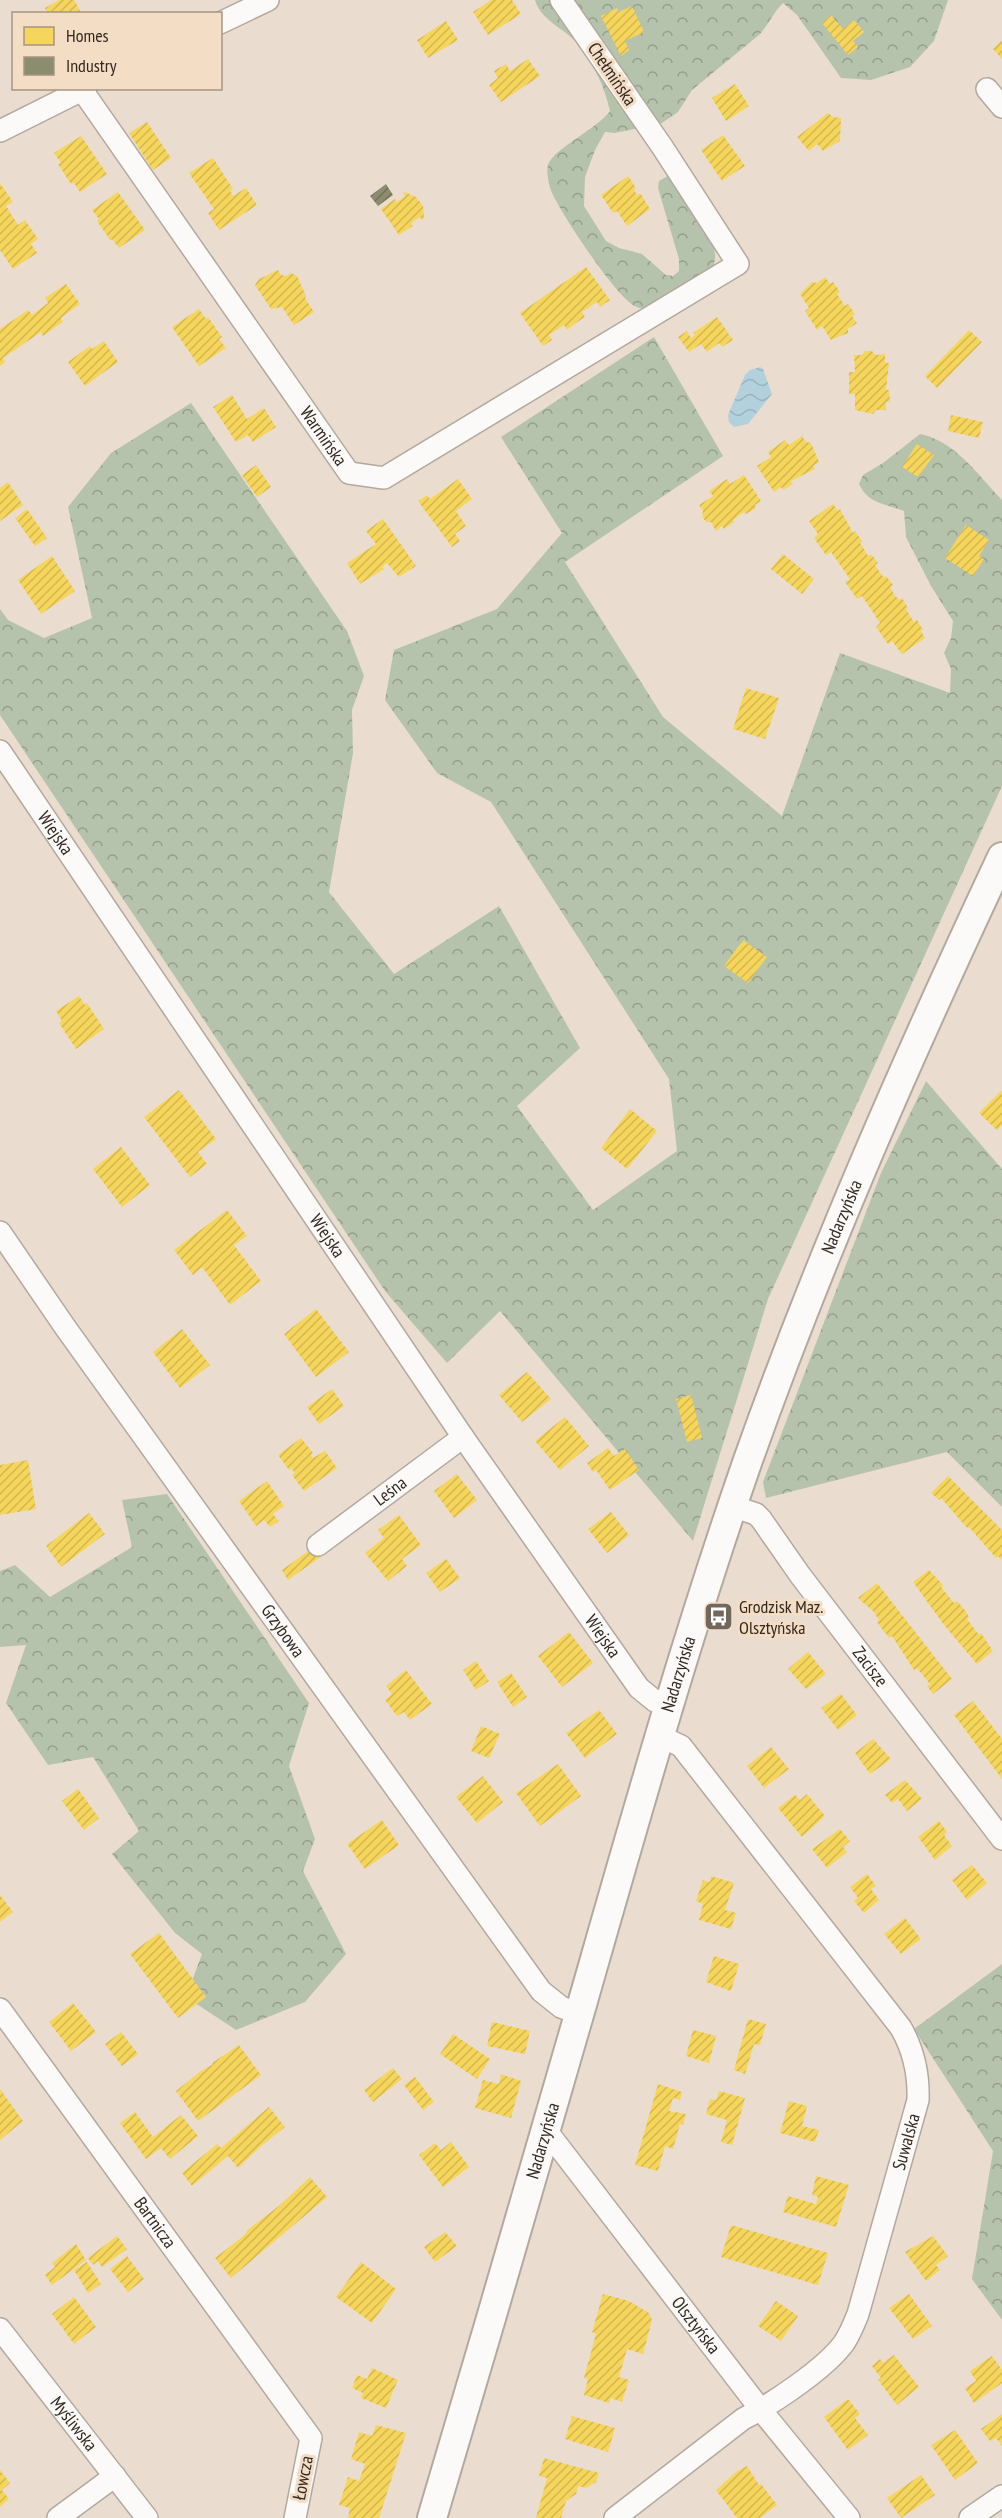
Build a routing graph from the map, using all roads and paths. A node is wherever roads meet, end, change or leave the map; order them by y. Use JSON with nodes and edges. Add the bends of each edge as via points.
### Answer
{"nodes":[{"id":1,"x":268,"y":0,"type":"edge"},
{"id":2,"x":561,"y":0,"type":"edge"},
{"id":3,"x":222,"y":22,"type":"edge"},
{"id":4,"x":987,"y":89,"type":"dead end"},
{"id":5,"x":82,"y":90,"type":"edge"},
{"id":6,"x":85,"y":90,"type":"edge"},
{"id":7,"x":1002,"y":107,"type":"edge"},
{"id":8,"x":0,"y":131,"type":"edge"},
{"id":9,"x":738,"y":264,"type":"joint"},
{"id":10,"x":0,"y":752,"type":"edge"},
{"id":11,"x":1002,"y":858,"type":"edge"},
{"id":12,"x":0,"y":1232,"type":"edge"},
{"id":13,"x":463,"y":1437,"type":"junction"},
{"id":14,"x":732,"y":1506,"type":"junction"},
{"id":15,"x":318,"y":1545,"type":"dead end"},
{"id":16,"x":668,"y":1706,"type":"junction"},
{"id":17,"x":660,"y":1736,"type":"junction"},
{"id":18,"x":1002,"y":1839,"type":"edge"},
{"id":19,"x":0,"y":2009,"type":"edge"},
{"id":20,"x":579,"y":2014,"type":"junction"},
{"id":21,"x":546,"y":2130,"type":"junction"},
{"id":22,"x":0,"y":2329,"type":"edge"},
{"id":23,"x":761,"y":2410,"type":"junction"},
{"id":24,"x":311,"y":2438,"type":"joint"},
{"id":25,"x":115,"y":2476,"type":"junction"},
{"id":26,"x":1002,"y":2496,"type":"edge"},
{"id":27,"x":58,"y":2518,"type":"edge"},
{"id":28,"x":147,"y":2518,"type":"edge"},
{"id":29,"x":295,"y":2518,"type":"edge"},
{"id":30,"x":432,"y":2518,"type":"edge"},
{"id":31,"x":615,"y":2518,"type":"edge"},
{"id":32,"x":849,"y":2518,"type":"edge"},
{"id":33,"x":970,"y":2518,"type":"edge"}],
"edges":[{"from":1,"to":3,"type":"street"},
{"from":2,"to":9,"type":"street","name":"Chełmińska"},
{"from":4,"to":7,"type":"street"},
{"from":5,"to":8,"type":"street"},
{"from":6,"to":9,"type":"street","name":"Warmińska","via":[[349,473],[384,478]]},
{"from":10,"to":13,"type":"street","name":"Wiejska"},
{"from":11,"to":14,"type":"street","name":"Nadarzyńska","via":[[908,1058],[861,1169]]},
{"from":12,"to":20,"type":"street","name":"Grzybowa","via":[[541,1991],[561,2007]]},
{"from":13,"to":15,"type":"street","name":"Leśna"},
{"from":13,"to":16,"type":"street","name":"Wiejska","via":[[639,1688]]},
{"from":14,"to":16,"type":"street","name":"Nadarzyńska"},
{"from":14,"to":18,"type":"street","name":"Zacisze","via":[[761,1519]]},
{"from":16,"to":17,"type":"street","name":"Nadarzyńska"},
{"from":17,"to":20,"type":"street","name":"Nadarzyńska"},
{"from":17,"to":23,"type":"street","name":"Suwalska","via":[[681,1746],[901,2028],[910,2043],[919,2080],[914,2119],[852,2330],[833,2356]]},
{"from":19,"to":24,"type":"street","name":"Bartnicza"},
{"from":20,"to":21,"type":"street","name":"Nadarzyńska"},
{"from":21,"to":23,"type":"street","name":"Olsztyńska"},
{"from":21,"to":30,"type":"street","name":"Nadarzyńska"},
{"from":22,"to":25,"type":"street","name":"Myśliwska"},
{"from":23,"to":31,"type":"street","name":"Suwalska","via":[[743,2419]]},
{"from":23,"to":32,"type":"street","name":"Olsztyńska"},
{"from":24,"to":29,"type":"street","name":"Łowcza"},
{"from":25,"to":27,"type":"street"},
{"from":25,"to":28,"type":"street","name":"Myśliwska"},
{"from":26,"to":33,"type":"street"}]}
